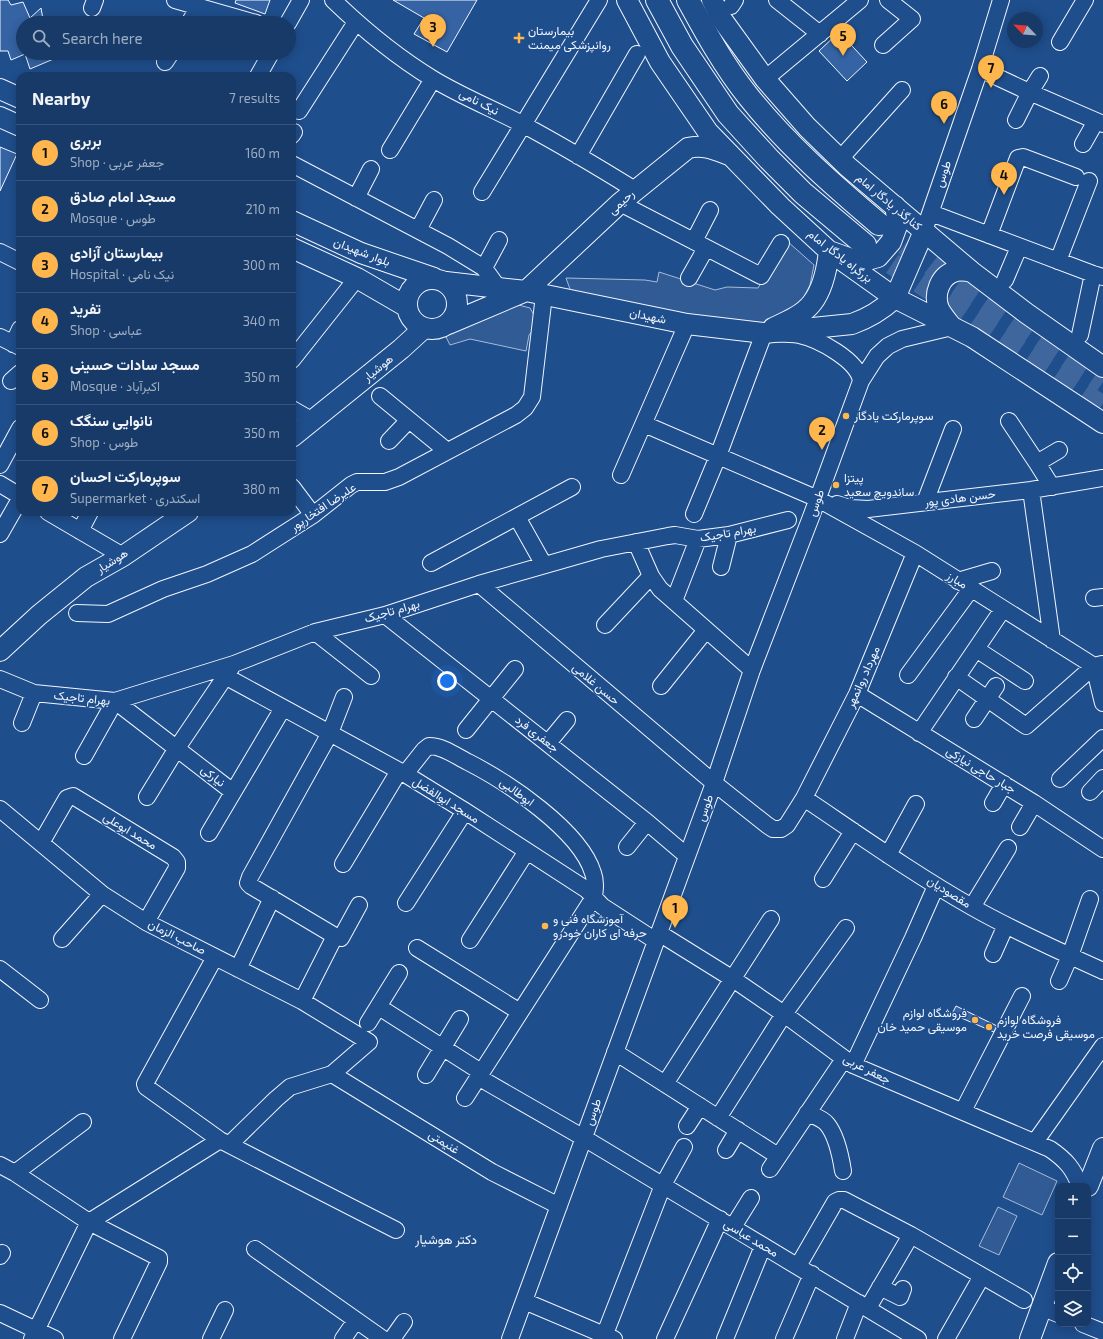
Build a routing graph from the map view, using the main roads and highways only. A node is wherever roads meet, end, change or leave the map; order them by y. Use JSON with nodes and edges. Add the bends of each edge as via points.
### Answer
{"nodes":[{"id":1,"x":627,"y":0,"type":"edge"},
{"id":2,"x":656,"y":0,"type":"edge"},
{"id":3,"x":688,"y":0,"type":"edge"},
{"id":4,"x":712,"y":0,"type":"edge"},
{"id":5,"x":0,"y":89,"type":"edge"},
{"id":6,"x":16,"y":96,"type":"edge"},
{"id":7,"x":0,"y":117,"type":"edge"},
{"id":8,"x":16,"y":124,"type":"edge"},
{"id":9,"x":731,"y":156,"type":"junction"},
{"id":10,"x":895,"y":206,"type":"junction"},
{"id":11,"x":296,"y":223,"type":"edge"},
{"id":12,"x":879,"y":224,"type":"tunnel mouth"},
{"id":13,"x":924,"y":231,"type":"junction"},
{"id":14,"x":865,"y":245,"type":"tunnel mouth"},
{"id":15,"x":829,"y":251,"type":"junction"},
{"id":16,"x":296,"y":254,"type":"edge"},
{"id":17,"x":559,"y":260,"type":"junction"},
{"id":18,"x":972,"y":272,"type":"junction"},
{"id":19,"x":440,"y":280,"type":"junction"},
{"id":20,"x":535,"y":293,"type":"junction"},
{"id":21,"x":894,"y":298,"type":"junction"},
{"id":22,"x":571,"y":301,"type":"junction"},
{"id":23,"x":407,"y":307,"type":"junction"},
{"id":24,"x":448,"y":324,"type":"junction"},
{"id":25,"x":852,"y":324,"type":"joint"},
{"id":26,"x":952,"y":327,"type":"junction"},
{"id":27,"x":424,"y":328,"type":"junction"},
{"id":28,"x":764,"y":333,"type":"junction"},
{"id":29,"x":1103,"y":367,"type":"edge"},
{"id":30,"x":1103,"y":423,"type":"edge"},
{"id":31,"x":296,"y":434,"type":"edge"},
{"id":32,"x":182,"y":516,"type":"edge"},
{"id":33,"x":39,"y":615,"type":"junction"},
{"id":34,"x":0,"y":639,"type":"edge"},
{"id":35,"x":0,"y":651,"type":"edge"},
{"id":36,"x":1103,"y":1148,"type":"edge"},
{"id":37,"x":1089,"y":1183,"type":"edge"},
{"id":38,"x":1055,"y":1271,"type":"edge"},
{"id":39,"x":1041,"y":1307,"type":"edge"},
{"id":40,"x":1030,"y":1339,"type":"edge"}],
"edges":[{"from":1,"to":9,"type":"main road","name":"بزرگراه یادگار امام","via":[[660,62],[708,132]]},
{"from":2,"to":14,"type":"highway","name":"بزرگراه یادگار امام","via":[[682,46],[728,114],[803,193]]},
{"from":3,"to":12,"type":"highway","via":[[723,62],[748,96],[788,142]]},
{"from":4,"to":10,"type":"main road","name":"کنارگذر یادگار امام","via":[[765,79],[807,127]]},
{"from":5,"to":6,"type":"main road"},
{"from":7,"to":8,"type":"main road"},
{"from":9,"to":15,"type":"main road","name":"بزرگراه یادگار امام"},
{"from":9,"to":17,"type":"main road","name":"رحیمی","via":[[707,148],[688,148],[620,203]]},
{"from":10,"to":13,"type":"main road","name":"کنارگذر یادگار امام"},
{"from":10,"to":15,"type":"main road","via":[[898,223],[891,242],[878,257],[860,262]]},
{"from":11,"to":19,"type":"main road","name":"بلوار شهیدان","via":[[361,253]]},
{"from":13,"to":18,"type":"main road","name":"کنارگذر یادگار امام"},
{"from":13,"to":21,"type":"main road","name":"طوس"},
{"from":15,"to":21,"type":"main road","name":"بزرگراه یادگار امام"},
{"from":15,"to":28,"type":"main road","via":[[825,275],[812,304]]},
{"from":16,"to":23,"type":"main road","name":"بلوار شهیدان","via":[[357,278]]},
{"from":17,"to":20,"type":"main road","name":"رحیمی"},
{"from":17,"to":22,"type":"main road","via":[[554,279],[556,286],[560,293]]},
{"from":18,"to":26,"type":"main road","via":[[957,270],[947,276],[938,288],[939,309]]},
{"from":18,"to":29,"type":"main road","name":"کنارگذر یادگار امام"},
{"from":19,"to":20,"type":"main road","name":"شهیدان"},
{"from":19,"to":23,"type":"main road","via":[[421,281],[414,286],[407,299]]},
{"from":19,"to":24,"type":"main road","via":[[451,286],[458,301],[454,318]]},
{"from":20,"to":22,"type":"main road","name":"شهیدان"},
{"from":20,"to":24,"type":"main road"},
{"from":21,"to":25,"type":"main road","name":"طوس","via":[[887,306],[865,320]]},
{"from":21,"to":26,"type":"main road","name":"بزرگراه یادگار امام"},
{"from":22,"to":28,"type":"main road","name":"شهیدان","via":[[687,324]]},
{"from":23,"to":27,"type":"main road","via":[[413,321]]},
{"from":24,"to":27,"type":"main road","via":[[437,329]]},
{"from":25,"to":28,"type":"main road","name":"شهیدان"},
{"from":26,"to":30,"type":"main road","name":"بزرگراه یادگار امام","via":[[972,337]]},
{"from":27,"to":31,"type":"main road","name":"هوشیار","via":[[401,350]]},
{"from":32,"to":33,"type":"main road","name":"هوشیار","via":[[86,578]]},
{"from":33,"to":34,"type":"main road","name":"هوشیار"},
{"from":33,"to":35,"type":"main road","name":"هوشیار"},
{"from":36,"to":37,"type":"main road"},
{"from":38,"to":39,"type":"main road"},
{"from":39,"to":40,"type":"main road"}]}
